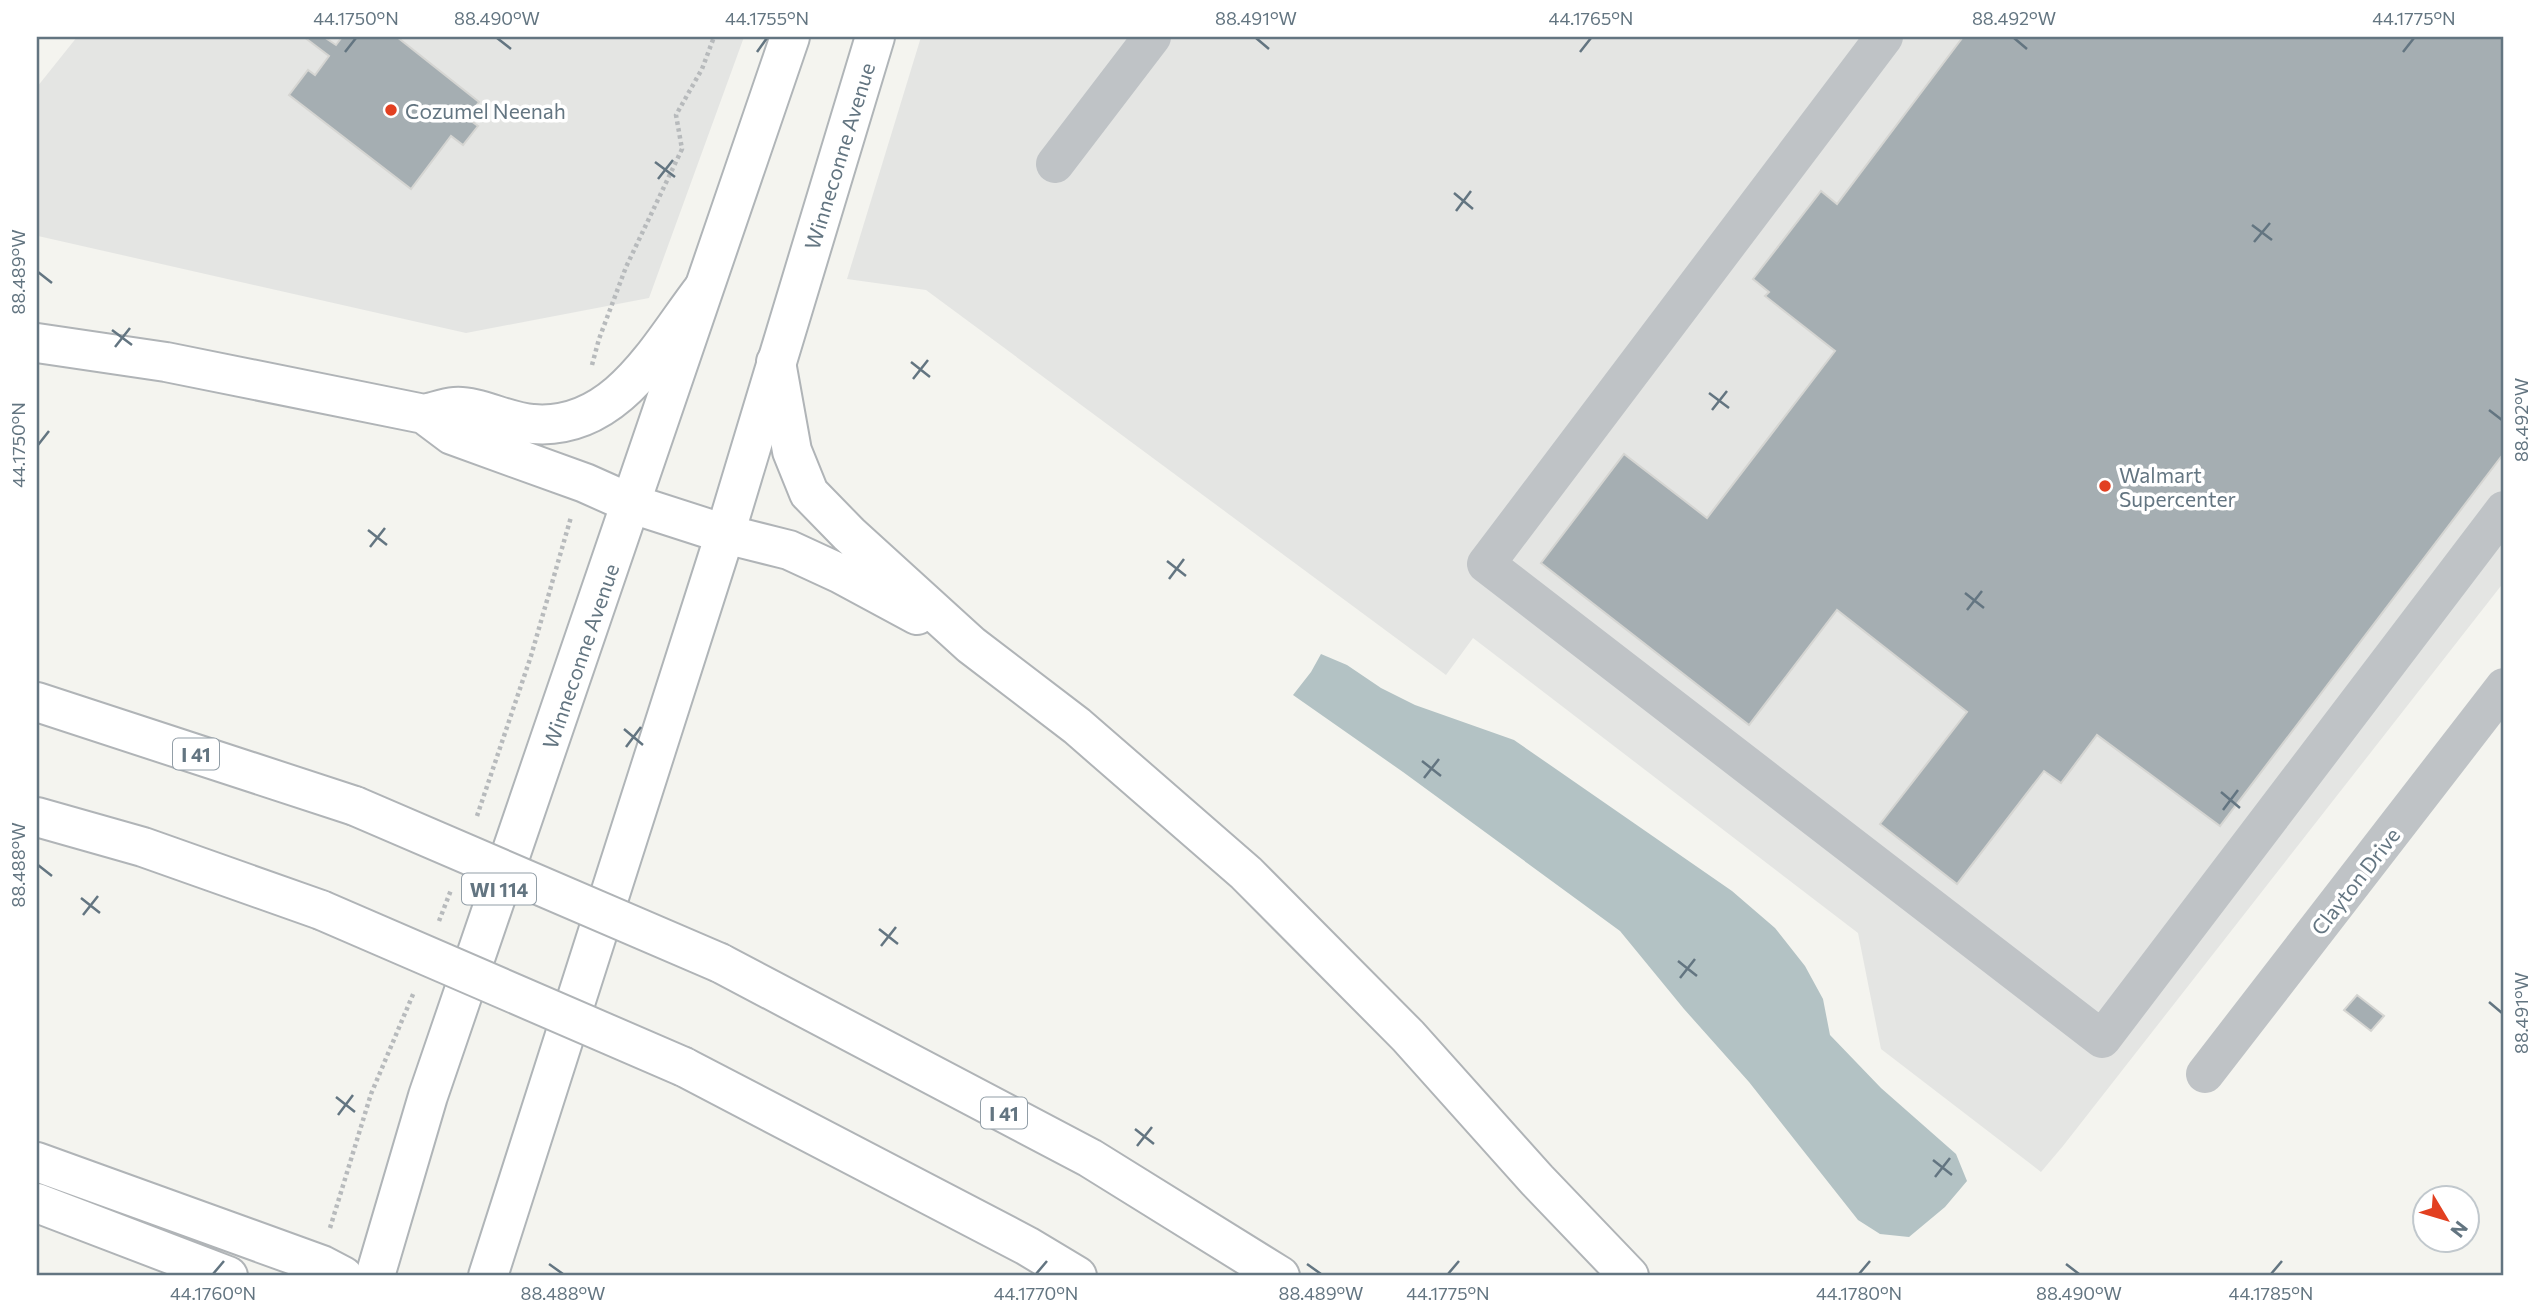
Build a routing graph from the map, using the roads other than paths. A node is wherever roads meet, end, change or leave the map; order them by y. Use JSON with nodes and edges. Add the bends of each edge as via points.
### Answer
{"nodes":[{"id":1,"x":790,"y":37,"type":"edge"},
{"id":2,"x":875,"y":37,"type":"edge"},
{"id":3,"x":1152,"y":37,"type":"edge"},
{"id":4,"x":1884,"y":37,"type":"edge"},
{"id":5,"x":1055,"y":164,"type":"dead end"},
{"id":6,"x":703,"y":289,"type":"junction"},
{"id":7,"x":37,"y":344,"type":"edge"},
{"id":8,"x":776,"y":362,"type":"junction"},
{"id":9,"x":424,"y":414,"type":"junction"},
{"id":10,"x":632,"y":504,"type":"junction"},
{"id":11,"x":2504,"y":510,"type":"edge"},
{"id":12,"x":726,"y":534,"type":"junction"},
{"id":13,"x":971,"y":645,"type":"junction"},
{"id":14,"x":2504,"y":687,"type":"edge"},
{"id":15,"x":37,"y":702,"type":"edge"},
{"id":16,"x":37,"y":817,"type":"edge"},
{"id":17,"x":2205,"y":1074,"type":"dead end"},
{"id":18,"x":37,"y":1162,"type":"edge"},
{"id":19,"x":37,"y":1203,"type":"edge"},
{"id":20,"x":228,"y":1276,"type":"edge"},
{"id":21,"x":343,"y":1276,"type":"edge"},
{"id":22,"x":375,"y":1276,"type":"edge"},
{"id":23,"x":488,"y":1276,"type":"edge"},
{"id":24,"x":1077,"y":1276,"type":"edge"},
{"id":25,"x":1280,"y":1276,"type":"edge"},
{"id":26,"x":1629,"y":1276,"type":"edge"}],
"edges":[{"from":1,"to":6,"type":"main road","name":"Winneconne Avenue"},
{"from":2,"to":8,"type":"main road","name":"Winneconne Avenue"},
{"from":3,"to":5,"type":"street"},
{"from":4,"to":11,"type":"street","via":[[1486,564],[2102,1040]]},
{"from":6,"to":9,"type":"main road","via":[[630,385],[593,414],[561,423],[532,424],[457,407]]},
{"from":6,"to":10,"type":"main road","name":"Winneconne Avenue"},
{"from":7,"to":9,"type":"main road","via":[[166,362]]},
{"from":8,"to":12,"type":"main road","name":"Winneconne Avenue"},
{"from":8,"to":13,"type":"main road","via":[[792,451],[809,493]]},
{"from":9,"to":10,"type":"main road","via":[[453,435]]},
{"from":10,"to":12,"type":"main road"},
{"from":10,"to":22,"type":"main road","name":"Winneconne Avenue","number":"WI 114","via":[[428,1096]]},
{"from":12,"to":13,"type":"main road","via":[[799,555],[841,574]]},
{"from":12,"to":23,"type":"main road","name":"Winneconne Avenue"},
{"from":13,"to":26,"type":"main road","via":[[1077,726],[1245,873],[1408,1036]]},
{"from":14,"to":17,"type":"street","name":"Clayton Drive"},
{"from":15,"to":25,"type":"main road","number":"I 41","bridge":true,"via":[[355,806],[720,963],[1090,1158]]},
{"from":16,"to":24,"type":"main road","bridge":true,"via":[[143,847],[321,910],[684,1067]]},
{"from":18,"to":21,"type":"main road"},
{"from":19,"to":20,"type":"main road"}]}
